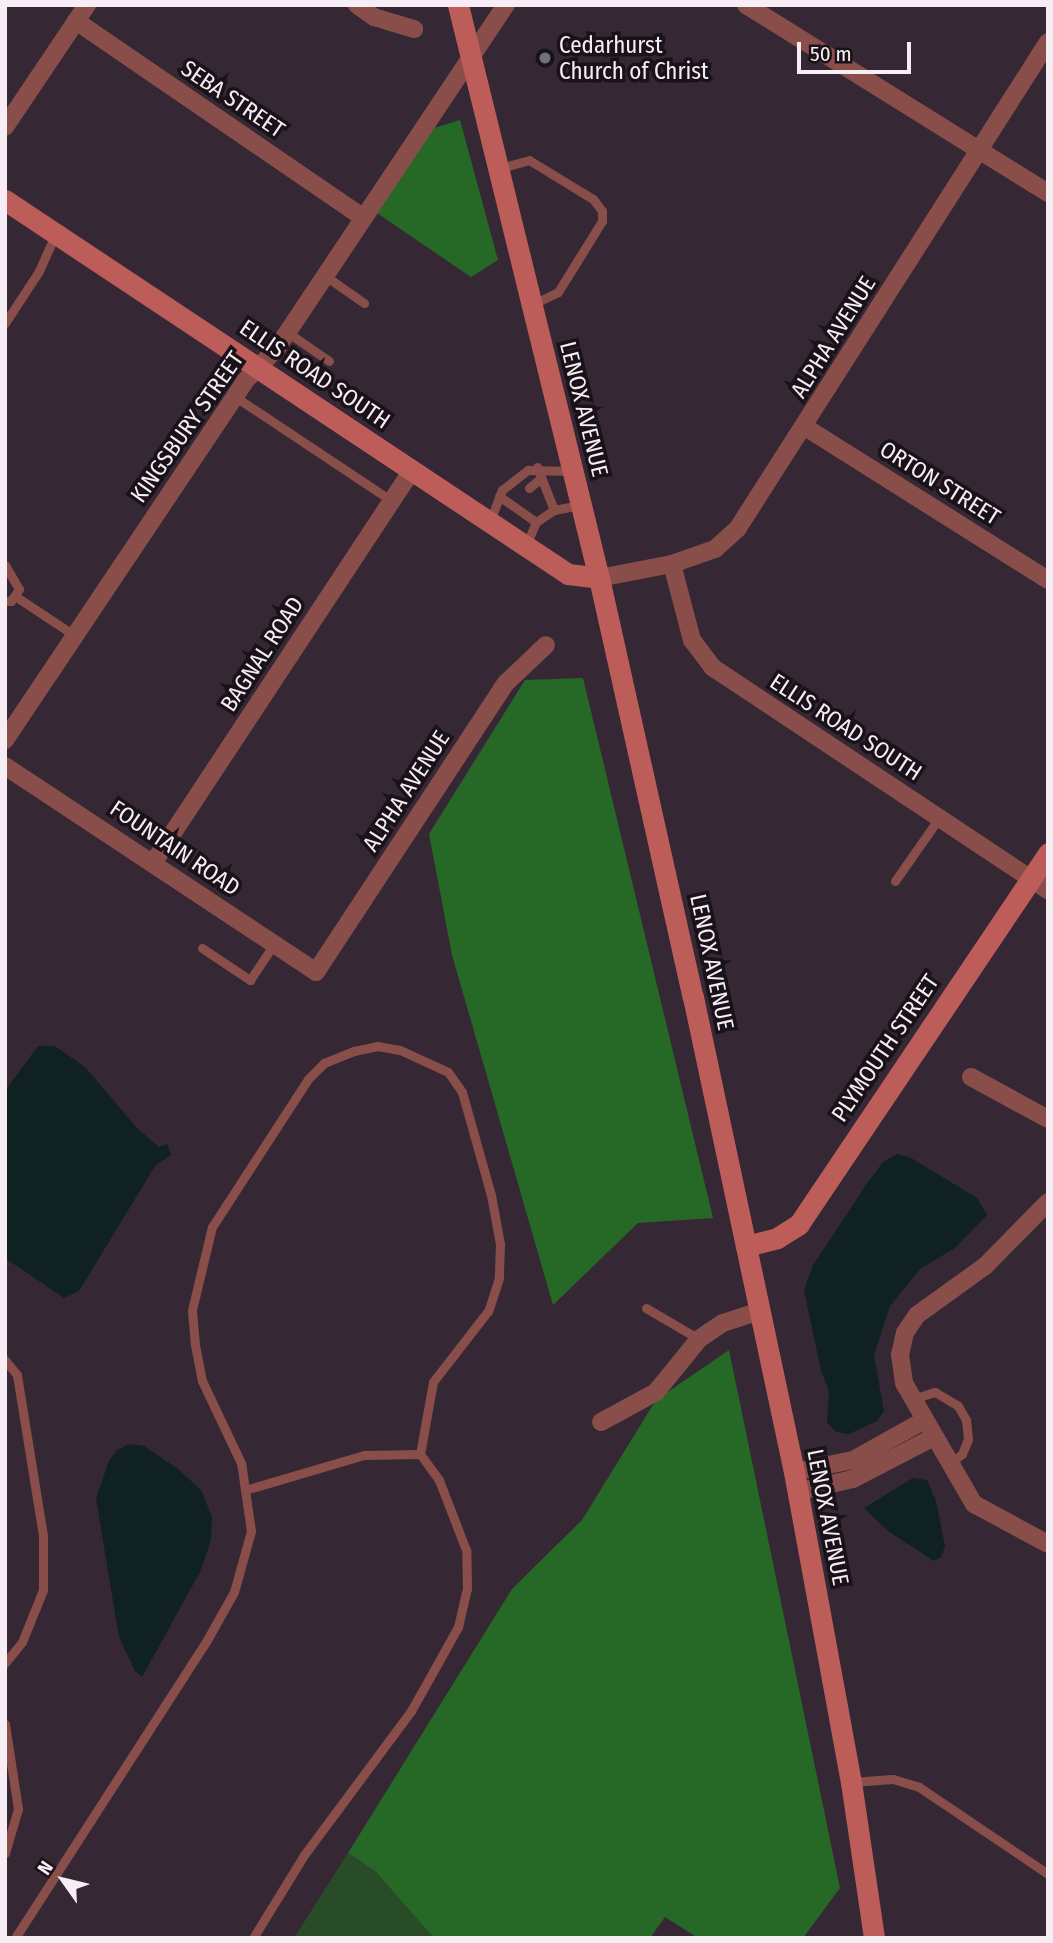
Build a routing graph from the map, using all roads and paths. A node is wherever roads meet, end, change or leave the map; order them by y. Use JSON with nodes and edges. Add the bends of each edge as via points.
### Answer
{"nodes":[{"id":1,"x":87,"y":5,"type":"edge"},
{"id":2,"x":357,"y":5,"type":"edge"},
{"id":3,"x":458,"y":5,"type":"edge"},
{"id":4,"x":506,"y":5,"type":"edge"},
{"id":5,"x":746,"y":5,"type":"edge"},
{"id":6,"x":76,"y":21,"type":"junction"},
{"id":7,"x":414,"y":29,"type":"dead end"},
{"id":8,"x":1048,"y":42,"type":"edge"},
{"id":9,"x":471,"y":58,"type":"junction"},
{"id":10,"x":5,"y":127,"type":"edge"},
{"id":11,"x":980,"y":150,"type":"junction"},
{"id":12,"x":498,"y":168,"type":"junction"},
{"id":13,"x":1048,"y":193,"type":"edge"},
{"id":14,"x":5,"y":200,"type":"edge"},
{"id":15,"x":362,"y":216,"type":"junction"},
{"id":16,"x":56,"y":233,"type":"junction"},
{"id":17,"x":324,"y":275,"type":"junction"},
{"id":18,"x":364,"y":303,"type":"dead end"},
{"id":19,"x":531,"y":304,"type":"junction"},
{"id":20,"x":5,"y":323,"type":"edge"},
{"id":21,"x":287,"y":332,"type":"junction"},
{"id":22,"x":329,"y":361,"type":"dead end"},
{"id":23,"x":257,"y":365,"type":"junction"},
{"id":24,"x":234,"y":396,"type":"junction"},
{"id":25,"x":805,"y":427,"type":"junction"},
{"id":26,"x":537,"y":467,"type":"junction"},
{"id":27,"x":411,"y":471,"type":"junction"},
{"id":28,"x":571,"y":471,"type":"junction"},
{"id":29,"x":541,"y":478,"type":"junction"},
{"id":30,"x":529,"y":488,"type":"dead end"},
{"id":31,"x":499,"y":496,"type":"junction"},
{"id":32,"x":392,"y":500,"type":"junction"},
{"id":33,"x":580,"y":505,"type":"junction"},
{"id":34,"x":554,"y":510,"type":"junction"},
{"id":35,"x":490,"y":522,"type":"junction"},
{"id":36,"x":536,"y":522,"type":"junction"},
{"id":37,"x":526,"y":546,"type":"junction"},
{"id":38,"x":672,"y":564,"type":"junction"},
{"id":39,"x":5,"y":565,"type":"edge"},
{"id":40,"x":599,"y":578,"type":"junction"},
{"id":41,"x":1048,"y":580,"type":"edge"},
{"id":42,"x":15,"y":596,"type":"junction"},
{"id":43,"x":5,"y":601,"type":"edge"},
{"id":44,"x":74,"y":635,"type":"junction"},
{"id":45,"x":546,"y":645,"type":"dead end"},
{"id":46,"x":5,"y":740,"type":"edge"},
{"id":47,"x":5,"y":766,"type":"edge"},
{"id":48,"x":939,"y":818,"type":"junction"},
{"id":49,"x":1048,"y":853,"type":"edge"},
{"id":50,"x":153,"y":863,"type":"junction"},
{"id":51,"x":895,"y":881,"type":"dead end"},
{"id":52,"x":1039,"y":884,"type":"edge"},
{"id":53,"x":274,"y":944,"type":"junction"},
{"id":54,"x":202,"y":948,"type":"dead end"},
{"id":55,"x":316,"y":972,"type":"joint"},
{"id":56,"x":971,"y":1077,"type":"dead end"},
{"id":57,"x":1048,"y":1119,"type":"edge"},
{"id":58,"x":1048,"y":1202,"type":"edge"},
{"id":59,"x":746,"y":1246,"type":"junction"},
{"id":60,"x":646,"y":1308,"type":"dead end"},
{"id":61,"x":759,"y":1311,"type":"junction"},
{"id":62,"x":699,"y":1339,"type":"junction"},
{"id":63,"x":5,"y":1360,"type":"edge"},
{"id":64,"x":913,"y":1399,"type":"junction"},
{"id":65,"x":925,"y":1420,"type":"junction"},
{"id":66,"x":601,"y":1422,"type":"dead end"},
{"id":67,"x":934,"y":1437,"type":"junction"},
{"id":68,"x":420,"y":1454,"type":"junction"},
{"id":69,"x":949,"y":1464,"type":"junction"},
{"id":70,"x":795,"y":1482,"type":"junction"},
{"id":71,"x":245,"y":1490,"type":"junction"},
{"id":72,"x":1048,"y":1544,"type":"edge"},
{"id":73,"x":5,"y":1663,"type":"edge"},
{"id":74,"x":5,"y":1724,"type":"edge"},
{"id":75,"x":851,"y":1782,"type":"junction"},
{"id":76,"x":5,"y":1853,"type":"edge"},
{"id":77,"x":1048,"y":1874,"type":"edge"},
{"id":78,"x":15,"y":1938,"type":"edge"},
{"id":79,"x":253,"y":1938,"type":"edge"},
{"id":80,"x":874,"y":1938,"type":"edge"}],
"edges":[{"from":1,"to":6,"type":"street"},
{"from":2,"to":7,"type":"street","via":[[374,17]]},
{"from":3,"to":9,"type":"main road","name":"LENOX AVENUE"},
{"from":4,"to":9,"type":"street","name":"KINGSBURY STREET"},
{"from":5,"to":11,"type":"street"},
{"from":6,"to":10,"type":"street"},
{"from":6,"to":15,"type":"street","name":"SEBA STREET"},
{"from":8,"to":11,"type":"street","name":"ALPHA AVENUE"},
{"from":9,"to":12,"type":"main road","name":"LENOX AVENUE"},
{"from":9,"to":15,"type":"street","name":"KINGSBURY STREET"},
{"from":11,"to":13,"type":"street"},
{"from":11,"to":25,"type":"street","name":"ALPHA AVENUE"},
{"from":12,"to":19,"type":"main road","name":"LENOX AVENUE"},
{"from":12,"to":19,"type":"lane","via":[[529,160],[593,199],[602,211],[602,221],[558,292]]},
{"from":14,"to":16,"type":"main road","name":"ELLIS ROAD SOUTH"},
{"from":15,"to":17,"type":"street","name":"KINGSBURY STREET"},
{"from":16,"to":20,"type":"lane","via":[[39,271]]},
{"from":16,"to":23,"type":"main road","name":"ELLIS ROAD SOUTH"},
{"from":17,"to":18,"type":"lane"},
{"from":17,"to":21,"type":"street","name":"KINGSBURY STREET"},
{"from":19,"to":28,"type":"main road","name":"LENOX AVENUE"},
{"from":21,"to":22,"type":"lane"},
{"from":21,"to":23,"type":"street","name":"KINGSBURY STREET"},
{"from":23,"to":24,"type":"street","name":"KINGSBURY STREET"},
{"from":23,"to":27,"type":"main road","name":"ELLIS ROAD SOUTH"},
{"from":24,"to":32,"type":"lane"},
{"from":24,"to":44,"type":"street","name":"KINGSBURY STREET"},
{"from":25,"to":38,"type":"street","name":"ALPHA AVENUE","via":[[738,528],[715,549]]},
{"from":25,"to":41,"type":"street","name":"ORTON STREET"},
{"from":26,"to":28,"type":"lane"},
{"from":26,"to":29,"type":"lane"},
{"from":26,"to":31,"type":"lane"},
{"from":27,"to":32,"type":"street","name":"BAGNAL ROAD"},
{"from":27,"to":35,"type":"main road","name":"ELLIS ROAD SOUTH"},
{"from":28,"to":33,"type":"main road","name":"LENOX AVENUE"},
{"from":29,"to":30,"type":"lane"},
{"from":29,"to":34,"type":"lane"},
{"from":31,"to":35,"type":"lane"},
{"from":31,"to":36,"type":"lane","via":[[522,506]]},
{"from":32,"to":50,"type":"street","name":"BAGNAL ROAD"},
{"from":33,"to":34,"type":"lane"},
{"from":33,"to":40,"type":"main road","name":"LENOX AVENUE"},
{"from":34,"to":36,"type":"lane"},
{"from":35,"to":37,"type":"main road","name":"ELLIS ROAD SOUTH"},
{"from":36,"to":37,"type":"lane"},
{"from":37,"to":40,"type":"main road","name":"ELLIS ROAD SOUTH","via":[[568,574]]},
{"from":38,"to":40,"type":"street","name":"ALPHA AVENUE"},
{"from":38,"to":48,"type":"street","name":"ELLIS ROAD SOUTH","via":[[692,640],[712,667]]},
{"from":39,"to":42,"type":"lane","via":[[19,589]]},
{"from":40,"to":59,"type":"main road","name":"LENOX AVENUE"},
{"from":42,"to":43,"type":"lane"},
{"from":42,"to":44,"type":"lane"},
{"from":44,"to":46,"type":"street","name":"KINGSBURY STREET"},
{"from":45,"to":55,"type":"street","name":"ALPHA AVENUE","via":[[506,683]]},
{"from":47,"to":50,"type":"street","name":"FOUNTAIN ROAD"},
{"from":48,"to":51,"type":"lane"},
{"from":48,"to":52,"type":"street","name":"ELLIS ROAD SOUTH"},
{"from":49,"to":52,"type":"main road","name":"PLYMOUTH STREET"},
{"from":50,"to":53,"type":"street","name":"FOUNTAIN ROAD"},
{"from":52,"to":59,"type":"main road","name":"PLYMOUTH STREET","via":[[799,1224],[777,1238]]},
{"from":53,"to":54,"type":"lane","via":[[250,980]]},
{"from":53,"to":55,"type":"street","name":"FOUNTAIN ROAD"},
{"from":56,"to":57,"type":"street"},
{"from":58,"to":64,"type":"street","via":[[985,1266],[917,1315],[905,1333],[900,1354],[902,1376]]},
{"from":59,"to":61,"type":"main road","name":"LENOX AVENUE"},
{"from":60,"to":62,"type":"lane"},
{"from":61,"to":62,"type":"street"},
{"from":61,"to":70,"type":"main road","name":"LENOX AVENUE"},
{"from":62,"to":66,"type":"street","via":[[656,1392]]},
{"from":63,"to":73,"type":"lane","via":[[17,1375],[43,1536],[43,1590],[23,1642]]},
{"from":64,"to":65,"type":"street"},
{"from":64,"to":69,"type":"lane","via":[[935,1392],[958,1406],[966,1420],[968,1439],[962,1454]]},
{"from":65,"to":67,"type":"street"},
{"from":65,"to":70,"type":"street","via":[[853,1460]]},
{"from":67,"to":69,"type":"street"},
{"from":67,"to":70,"type":"street","via":[[853,1479]]},
{"from":68,"to":71,"type":"lane","via":[[364,1455]]},
{"from":68,"to":71,"type":"lane","via":[[433,1382],[488,1311],[499,1278],[500,1244],[462,1092],[448,1072],[429,1061],[377,1046],[324,1063],[308,1079],[212,1227],[192,1310],[195,1345],[202,1381],[241,1463]]},
{"from":68,"to":79,"type":"lane","via":[[449,1500],[466,1550],[467,1589],[458,1628],[411,1711],[304,1855]]},
{"from":69,"to":72,"type":"street","via":[[974,1504]]},
{"from":70,"to":75,"type":"main road","name":"LENOX AVENUE"},
{"from":71,"to":78,"type":"lane","via":[[251,1531],[234,1592]]},
{"from":74,"to":76,"type":"lane","via":[[18,1809]]},
{"from":75,"to":77,"type":"lane","via":[[892,1779],[919,1787]]},
{"from":75,"to":80,"type":"main road","name":"LENOX AVENUE"}]}
